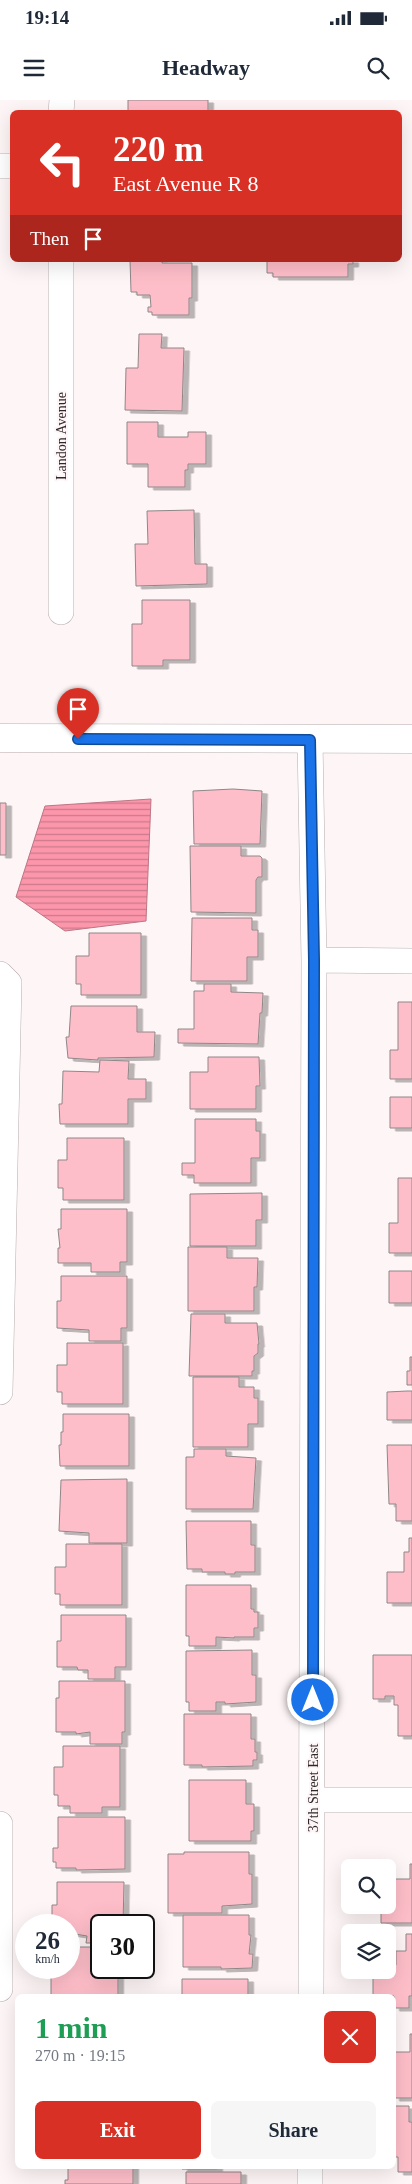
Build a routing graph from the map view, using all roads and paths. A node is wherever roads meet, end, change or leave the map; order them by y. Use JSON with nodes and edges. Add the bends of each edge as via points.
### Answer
{"nodes":[{"id":1,"x":61,"y":262,"type":"edge"},
{"id":2,"x":61,"y":612,"type":"dead end"},
{"id":3,"x":0,"y":738,"type":"edge"},
{"id":4,"x":412,"y":739,"type":"edge"},
{"id":5,"x":310,"y":740,"type":"junction"},
{"id":6,"x":314,"y":960,"type":"junction"},
{"id":7,"x":412,"y":961,"type":"edge"},
{"id":8,"x":4,"y":979,"type":"edge"},
{"id":9,"x":1,"y":1273,"type":"edge"},
{"id":10,"x":0,"y":1392,"type":"edge"},
{"id":11,"x":313,"y":1800,"type":"junction"},
{"id":12,"x":412,"y":1800,"type":"edge"},
{"id":13,"x":0,"y":1824,"type":"edge"},
{"id":14,"x":1,"y":1905,"type":"edge"},
{"id":15,"x":0,"y":1989,"type":"edge"},
{"id":16,"x":311,"y":1994,"type":"edge"},
{"id":17,"x":310,"y":2169,"type":"edge"},
{"id":18,"x":310,"y":2184,"type":"edge"}],
"edges":[{"from":1,"to":2,"type":"street","name":"Landon Avenue"},
{"from":3,"to":5,"type":"street"},
{"from":4,"to":5,"type":"street"},
{"from":5,"to":6,"type":"street","name":"37th Street East"},
{"from":6,"to":7,"type":"street"},
{"from":6,"to":11,"type":"street","name":"37th Street East"},
{"from":8,"to":9,"type":"street"},
{"from":9,"to":10,"type":"street"},
{"from":11,"to":12,"type":"street"},
{"from":11,"to":16,"type":"street","name":"37th Street East"},
{"from":13,"to":14,"type":"street"},
{"from":14,"to":15,"type":"street"},
{"from":17,"to":18,"type":"street"}]}
